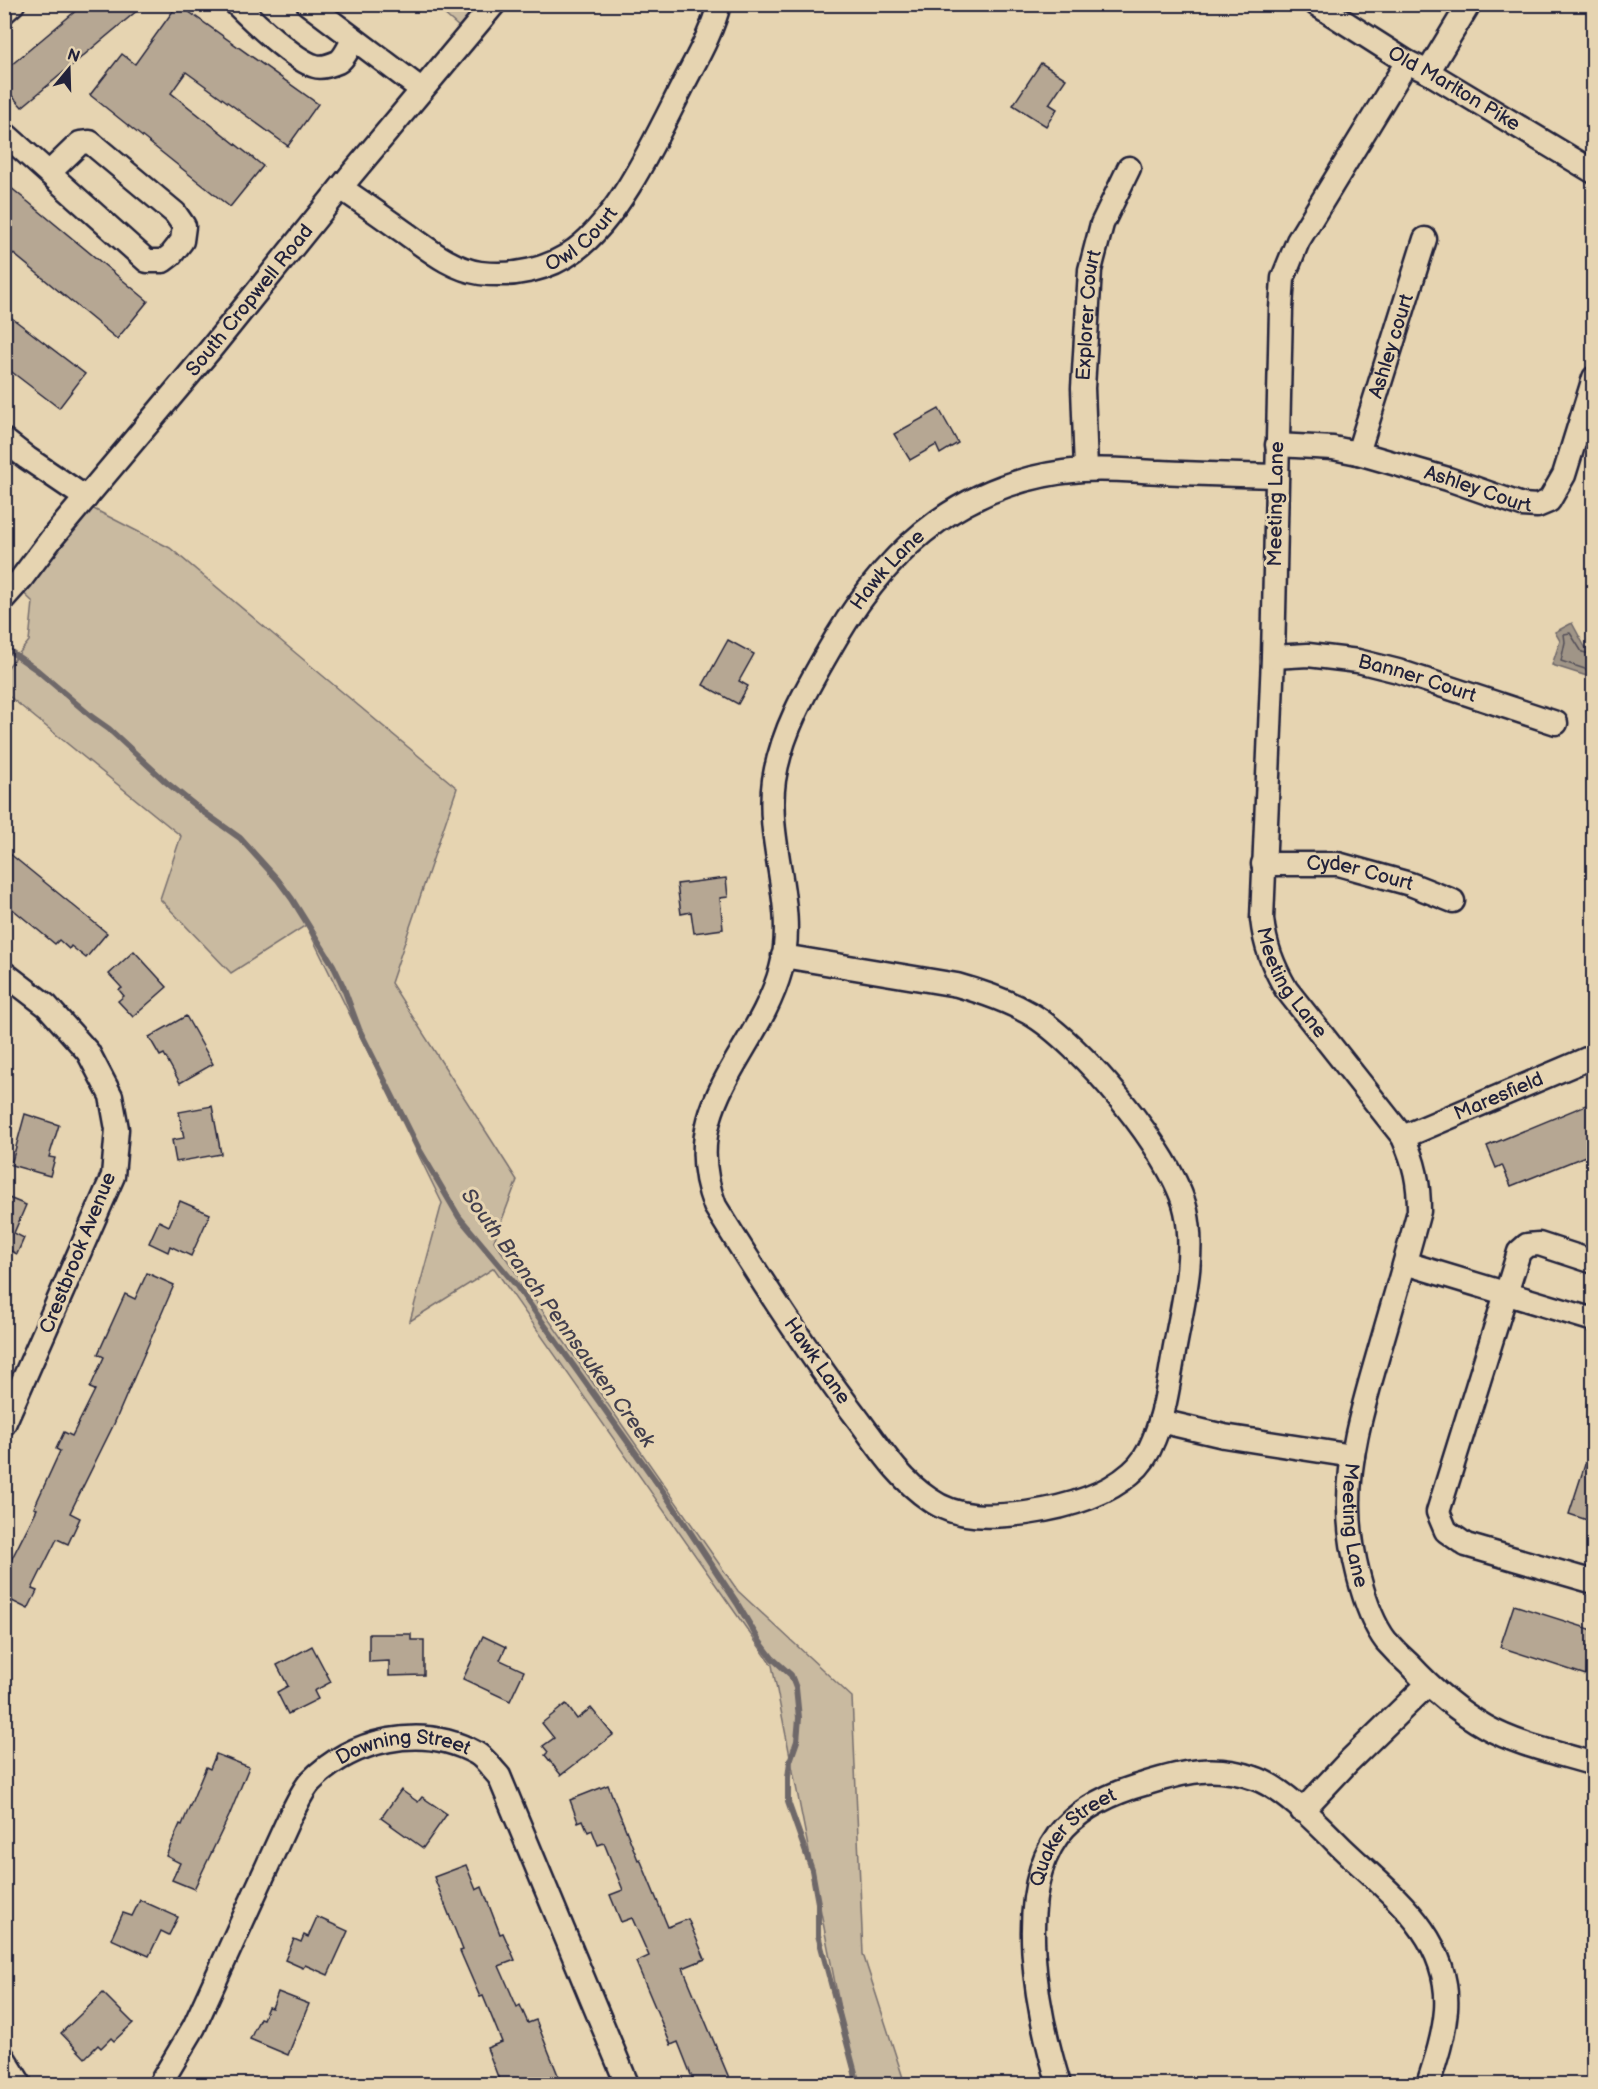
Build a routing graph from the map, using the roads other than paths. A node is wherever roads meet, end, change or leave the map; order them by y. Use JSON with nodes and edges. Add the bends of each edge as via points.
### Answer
{"nodes":[{"id":1,"x":13,"y":4,"type":"edge"},
{"id":2,"x":236,"y":4,"type":"edge"},
{"id":3,"x":308,"y":4,"type":"edge"},
{"id":4,"x":494,"y":4,"type":"edge"},
{"id":5,"x":719,"y":4,"type":"edge"},
{"id":6,"x":1469,"y":4,"type":"edge"},
{"id":7,"x":1331,"y":8,"type":"edge"},
{"id":8,"x":4,"y":12,"type":"edge"},
{"id":9,"x":354,"y":39,"type":"junction"},
{"id":10,"x":1407,"y":62,"type":"junction"},
{"id":11,"x":1428,"y":72,"type":"junction"},
{"id":12,"x":422,"y":90,"type":"junction"},
{"id":13,"x":4,"y":133,"type":"edge"},
{"id":14,"x":1130,"y":168,"type":"dead end"},
{"id":15,"x":1593,"y":172,"type":"edge"},
{"id":16,"x":49,"y":173,"type":"junction"},
{"id":17,"x":341,"y":188,"type":"junction"},
{"id":18,"x":1425,"y":239,"type":"dead end"},
{"id":19,"x":1593,"y":378,"type":"edge"},
{"id":20,"x":4,"y":440,"type":"edge"},
{"id":21,"x":1277,"y":445,"type":"junction"},
{"id":22,"x":1358,"y":453,"type":"junction"},
{"id":23,"x":1086,"y":469,"type":"junction"},
{"id":24,"x":1277,"y":476,"type":"junction"},
{"id":25,"x":86,"y":498,"type":"junction"},
{"id":26,"x":4,"y":598,"type":"edge"},
{"id":27,"x":1273,"y":657,"type":"junction"},
{"id":28,"x":1556,"y":723,"type":"dead end"},
{"id":29,"x":1263,"y":864,"type":"junction"},
{"id":30,"x":1453,"y":901,"type":"dead end"},
{"id":31,"x":783,"y":956,"type":"junction"},
{"id":32,"x":4,"y":972,"type":"edge"},
{"id":33,"x":1593,"y":1056,"type":"edge"},
{"id":34,"x":1403,"y":1137,"type":"junction"},
{"id":35,"x":1593,"y":1262,"type":"edge"},
{"id":36,"x":1405,"y":1263,"type":"junction"},
{"id":37,"x":1506,"y":1292,"type":"junction"},
{"id":38,"x":1593,"y":1320,"type":"edge"},
{"id":39,"x":1160,"y":1421,"type":"junction"},
{"id":40,"x":4,"y":1424,"type":"edge"},
{"id":41,"x":1353,"y":1456,"type":"junction"},
{"id":42,"x":1593,"y":1582,"type":"edge"},
{"id":43,"x":1428,"y":1684,"type":"junction"},
{"id":44,"x":1593,"y":1764,"type":"edge"},
{"id":45,"x":1302,"y":1810,"type":"junction"},
{"id":46,"x":4,"y":2058,"type":"edge"},
{"id":47,"x":20,"y":2085,"type":"edge"},
{"id":48,"x":160,"y":2085,"type":"edge"},
{"id":49,"x":627,"y":2085,"type":"edge"},
{"id":50,"x":1059,"y":2085,"type":"edge"},
{"id":51,"x":1428,"y":2085,"type":"edge"}],
"edges":[{"from":1,"to":8,"type":"street"},
{"from":2,"to":9,"type":"street","via":[[302,61],[317,67],[340,61]]},
{"from":3,"to":9,"type":"street"},
{"from":4,"to":12,"type":"street","name":"South Cropwell Road"},
{"from":5,"to":17,"type":"street","name":"Owl Court","via":[[689,74],[627,188],[594,234],[552,263],[527,272],[478,273],[436,255]]},
{"from":6,"to":11,"type":"street"},
{"from":7,"to":10,"type":"street","name":"Old Marlton Pike"},
{"from":9,"to":12,"type":"street"},
{"from":10,"to":11,"type":"street","name":"Old Marlton Pike"},
{"from":10,"to":21,"type":"street","name":"Meeting Lane","via":[[1298,241],[1283,278]]},
{"from":11,"to":15,"type":"street","name":"Old Marlton Pike"},
{"from":12,"to":17,"type":"street","name":"South Cropwell Road"},
{"from":13,"to":16,"type":"street"},
{"from":14,"to":23,"type":"street","name":"Explorer Court","via":[[1102,224],[1090,270],[1083,388]]},
{"from":16,"to":16,"type":"street","via":[[147,261],[163,261],[182,241],[184,226],[175,213],[90,141],[80,143]]},
{"from":17,"to":25,"type":"street","name":"South Cropwell Road"},
{"from":18,"to":22,"type":"street","name":"Ashley court"},
{"from":19,"to":22,"type":"street","name":"Ashley Court","via":[[1564,475],[1549,501],[1537,507]]},
{"from":20,"to":25,"type":"street"},
{"from":21,"to":22,"type":"street","name":"Ashley Court"},
{"from":21,"to":24,"type":"street","name":"Meeting Lane"},
{"from":23,"to":24,"type":"street","name":"Hawk Lane"},
{"from":23,"to":31,"type":"street","name":"Hawk Lane","via":[[1029,478],[974,498],[902,549],[847,619],[787,729],[778,757],[773,814],[785,919]]},
{"from":24,"to":27,"type":"street","name":"Meeting Lane"},
{"from":25,"to":26,"type":"street","name":"South Cropwell Road"},
{"from":27,"to":28,"type":"street","name":"Banner Court","via":[[1308,655],[1358,661]]},
{"from":27,"to":29,"type":"street","name":"Meeting Lane"},
{"from":29,"to":30,"type":"street","name":"Cyder Court","via":[[1338,864],[1410,884]]},
{"from":29,"to":34,"type":"street","name":"Meeting Lane","via":[[1262,920],[1272,964],[1287,989]]},
{"from":31,"to":39,"type":"street","name":"Hawk Lane","via":[[983,992],[1031,1014],[1090,1064],[1154,1145],[1186,1210],[1189,1259]]},
{"from":31,"to":39,"type":"street","name":"Hawk Lane","via":[[773,991],[713,1108],[706,1132],[707,1184],[720,1213],[801,1341],[891,1463],[928,1499],[950,1511],[996,1517],[1032,1512],[1090,1497],[1131,1473],[1154,1442]]},
{"from":32,"to":40,"type":"street","name":"Crestbrook Avenue","via":[[47,1006],[88,1052],[111,1096],[117,1129],[113,1176]]},
{"from":33,"to":34,"type":"street","name":"Maresfield"},
{"from":34,"to":36,"type":"street","name":"Meeting Lane","via":[[1415,1164],[1419,1188],[1419,1210]]},
{"from":35,"to":37,"type":"street","via":[[1539,1244],[1529,1245],[1519,1254]]},
{"from":36,"to":37,"type":"street"},
{"from":36,"to":41,"type":"street","name":"Meeting Lane"},
{"from":37,"to":38,"type":"street"},
{"from":37,"to":42,"type":"street","via":[[1438,1512],[1446,1531],[1466,1545]]},
{"from":39,"to":41,"type":"street","via":[[1224,1436]]},
{"from":41,"to":43,"type":"street","name":"Meeting Lane","via":[[1349,1507],[1368,1609],[1386,1641]]},
{"from":43,"to":44,"type":"street","name":"Meeting Lane","via":[[1452,1706],[1487,1728]]},
{"from":43,"to":45,"type":"street"},
{"from":45,"to":50,"type":"street","name":"Quaker Street","via":[[1257,1779],[1211,1769],[1186,1772],[1110,1795],[1064,1827],[1048,1851],[1038,1878],[1033,1937],[1039,2000]]},
{"from":45,"to":51,"type":"street","name":"Quaker Street","via":[[1408,1912],[1426,1932],[1438,1956],[1446,2009]]},
{"from":46,"to":47,"type":"street"},
{"from":48,"to":49,"type":"street","name":"Downing Street","via":[[195,2027],[308,1784],[331,1764],[367,1745],[404,1737],[447,1740],[479,1754],[499,1776]]}]}
